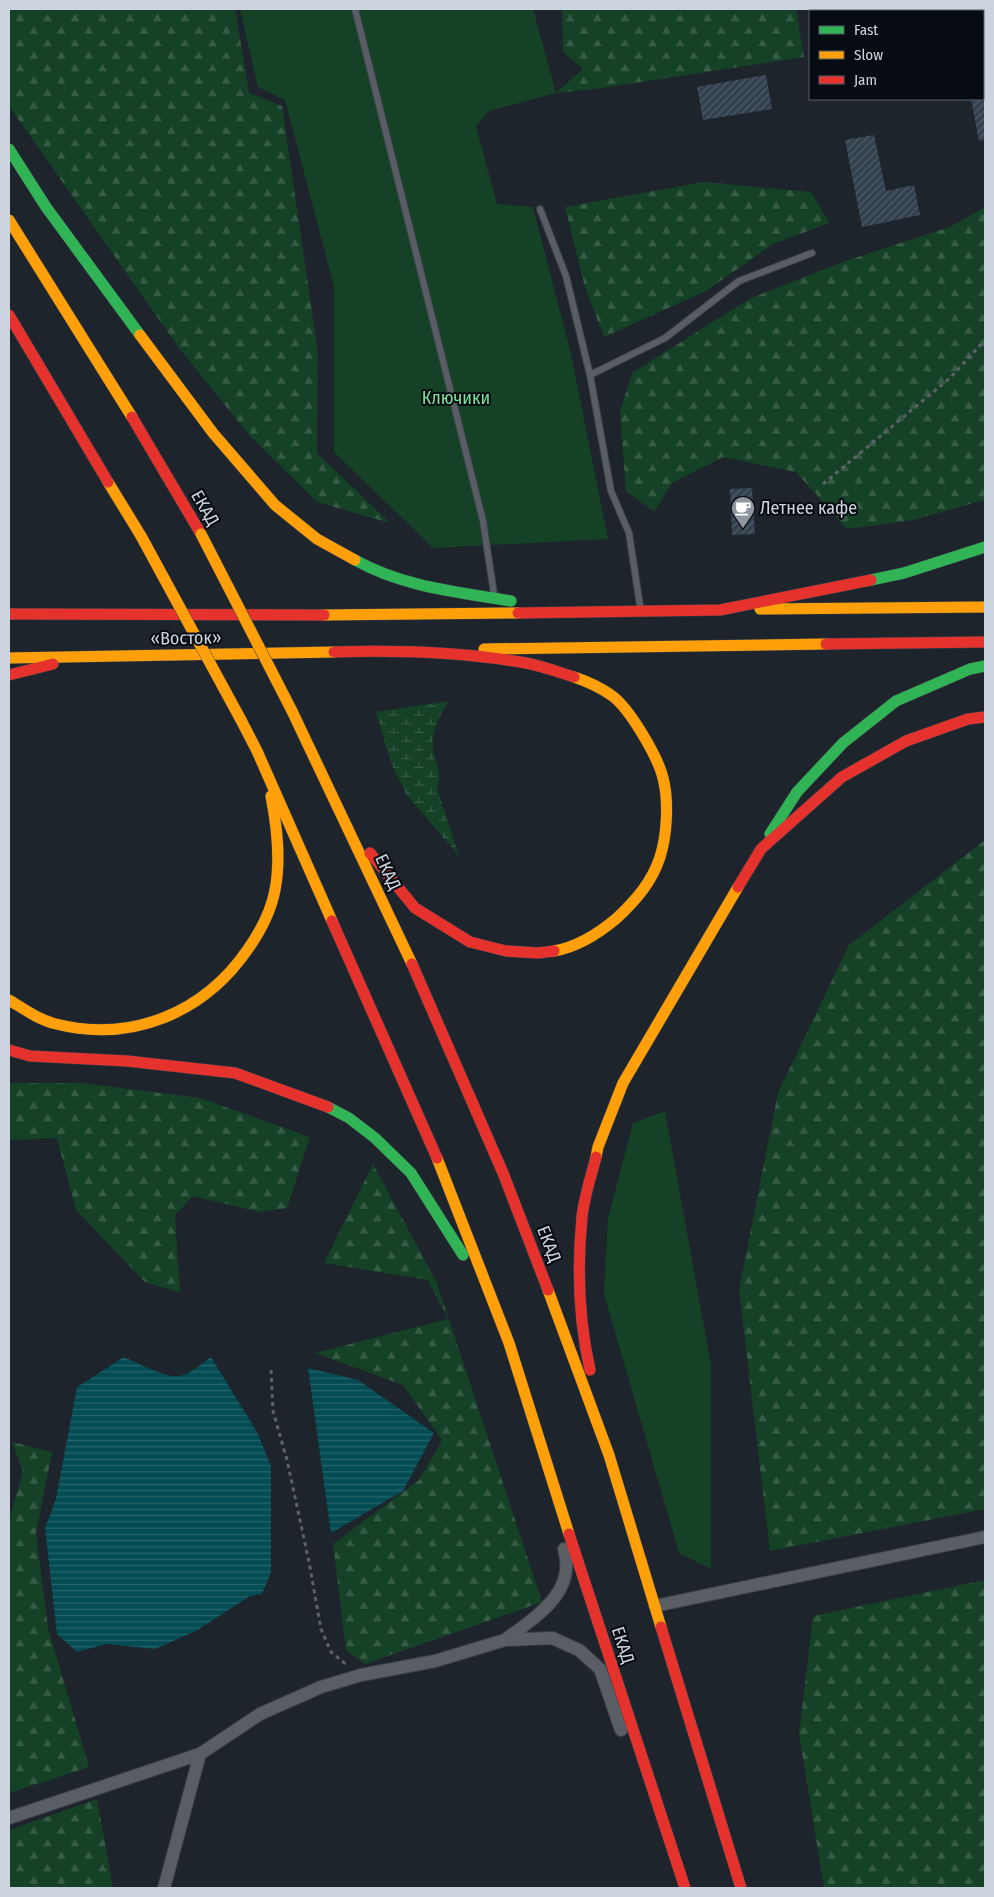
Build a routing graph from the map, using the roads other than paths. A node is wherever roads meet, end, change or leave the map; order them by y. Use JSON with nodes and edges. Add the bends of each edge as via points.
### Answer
{"nodes":[{"id":1,"x":354,"y":9,"type":"edge"},
{"id":2,"x":9,"y":149,"type":"edge"},
{"id":3,"x":540,"y":209,"type":"dead end"},
{"id":4,"x":9,"y":220,"type":"edge"},
{"id":5,"x":812,"y":252,"type":"dead end"},
{"id":6,"x":9,"y":315,"type":"edge"},
{"id":7,"x":9,"y":339,"type":"edge"},
{"id":8,"x":590,"y":375,"type":"junction"},
{"id":9,"x":51,"y":384,"type":"junction"},
{"id":10,"x":985,"y":547,"type":"edge"},
{"id":11,"x":494,"y":598,"type":"junction"},
{"id":12,"x":9,"y":607,"type":"edge"},
{"id":13,"x":985,"y":607,"type":"edge"},
{"id":14,"x":641,"y":610,"type":"junction"},
{"id":15,"x":720,"y":610,"type":"junction"},
{"id":16,"x":494,"y":612,"type":"junction"},
{"id":17,"x":569,"y":612,"type":"junction"},
{"id":18,"x":119,"y":613,"type":"junction"},
{"id":19,"x":9,"y":614,"type":"edge"},
{"id":20,"x":985,"y":642,"type":"edge"},
{"id":21,"x":364,"y":651,"type":"junction"},
{"id":22,"x":143,"y":656,"type":"junction"},
{"id":23,"x":9,"y":658,"type":"edge"},
{"id":24,"x":985,"y":666,"type":"edge"},
{"id":25,"x":9,"y":675,"type":"edge"},
{"id":26,"x":985,"y":717,"type":"edge"},
{"id":27,"x":257,"y":751,"type":"junction"},
{"id":28,"x":339,"y":808,"type":"junction"},
{"id":29,"x":761,"y":849,"type":"junction"},
{"id":30,"x":9,"y":1000,"type":"edge"},
{"id":31,"x":9,"y":1050,"type":"edge"},
{"id":32,"x":509,"y":1343,"type":"junction"},
{"id":33,"x":536,"y":1433,"type":"junction"},
{"id":34,"x":609,"y":1455,"type":"junction"},
{"id":35,"x":985,"y":1537,"type":"edge"},
{"id":36,"x":655,"y":1606,"type":"junction"},
{"id":37,"x":505,"y":1640,"type":"junction"},
{"id":38,"x":200,"y":1754,"type":"junction"},
{"id":39,"x":657,"y":1808,"type":"junction"},
{"id":40,"x":9,"y":1818,"type":"edge"},
{"id":41,"x":164,"y":1888,"type":"edge"},
{"id":42,"x":685,"y":1888,"type":"edge"},
{"id":43,"x":741,"y":1888,"type":"edge"}],
"edges":[{"from":1,"to":11,"type":"lane","via":[[483,521]]},
{"from":2,"to":11,"type":"main road","via":[[46,207],[213,433],[275,505],[318,539],[367,567],[417,585]]},
{"from":3,"to":8,"type":"lane","via":[[566,276]]},
{"from":4,"to":28,"type":"main road","name":"ЕКАД","bridge":true,"via":[[124,403],[201,534]]},
{"from":5,"to":8,"type":"lane","via":[[739,282],[665,338]]},
{"from":6,"to":9,"type":"main road"},
{"from":7,"to":9,"type":"main road"},
{"from":8,"to":14,"type":"lane","via":[[611,491],[629,533]]},
{"from":9,"to":27,"type":"main road","name":"ЕКАД","bridge":true,"via":[[141,536]]},
{"from":10,"to":15,"type":"main road","via":[[904,573]]},
{"from":11,"to":16,"type":"lane"},
{"from":11,"to":17,"type":"main road"},
{"from":12,"to":18,"type":"main road"},
{"from":13,"to":15,"type":"main road"},
{"from":14,"to":15,"type":"main road"},
{"from":14,"to":17,"type":"main road"},
{"from":16,"to":17,"type":"main road"},
{"from":16,"to":18,"type":"main road","via":[[334,615]]},
{"from":18,"to":19,"type":"main road"},
{"from":20,"to":21,"type":"main road"},
{"from":21,"to":22,"type":"main road","name":"«Восток»"},
{"from":21,"to":28,"type":"main road","via":[[470,655],[528,663],[580,679],[613,696],[642,731],[663,778],[667,823],[660,857],[649,882],[634,902],[602,930],[570,948],[538,953],[506,951],[470,942],[415,908],[379,866]]},
{"from":22,"to":23,"type":"main road","name":"«Восток»"},
{"from":22,"to":25,"type":"main road","via":[[51,664]]},
{"from":24,"to":29,"type":"main road","via":[[970,668],[896,701],[843,743],[797,792]]},
{"from":26,"to":29,"type":"main road","via":[[968,719],[906,740],[842,777]]},
{"from":27,"to":30,"type":"main road","via":[[275,816],[276,883],[258,937],[228,976],[184,1010],[152,1023],[108,1030],[56,1024]]},
{"from":27,"to":32,"type":"main road","name":"ЕКАД","via":[[444,1174]]},
{"from":28,"to":34,"type":"main road","name":"ЕКАД","via":[[503,1173]]},
{"from":29,"to":34,"type":"main road","via":[[623,1083],[598,1147],[582,1216],[580,1278],[584,1342]]},
{"from":31,"to":32,"type":"main road","via":[[30,1056],[127,1061],[235,1073],[323,1104],[348,1118],[375,1138],[411,1173],[460,1248]]},
{"from":32,"to":33,"type":"main road","name":"ЕКАД"},
{"from":33,"to":37,"type":"street","via":[[548,1495],[567,1559],[566,1579],[556,1597]]},
{"from":33,"to":39,"type":"main road","name":"ЕКАД"},
{"from":34,"to":36,"type":"main road","name":"ЕКАД"},
{"from":35,"to":36,"type":"street"},
{"from":36,"to":43,"type":"main road"},
{"from":37,"to":38,"type":"street","via":[[435,1661],[361,1675],[321,1687],[260,1714]]},
{"from":37,"to":39,"type":"street","via":[[552,1638],[579,1650],[600,1669],[632,1761]]},
{"from":38,"to":40,"type":"street"},
{"from":38,"to":41,"type":"street"},
{"from":39,"to":42,"type":"main road","name":"ЕКАД"}]}
